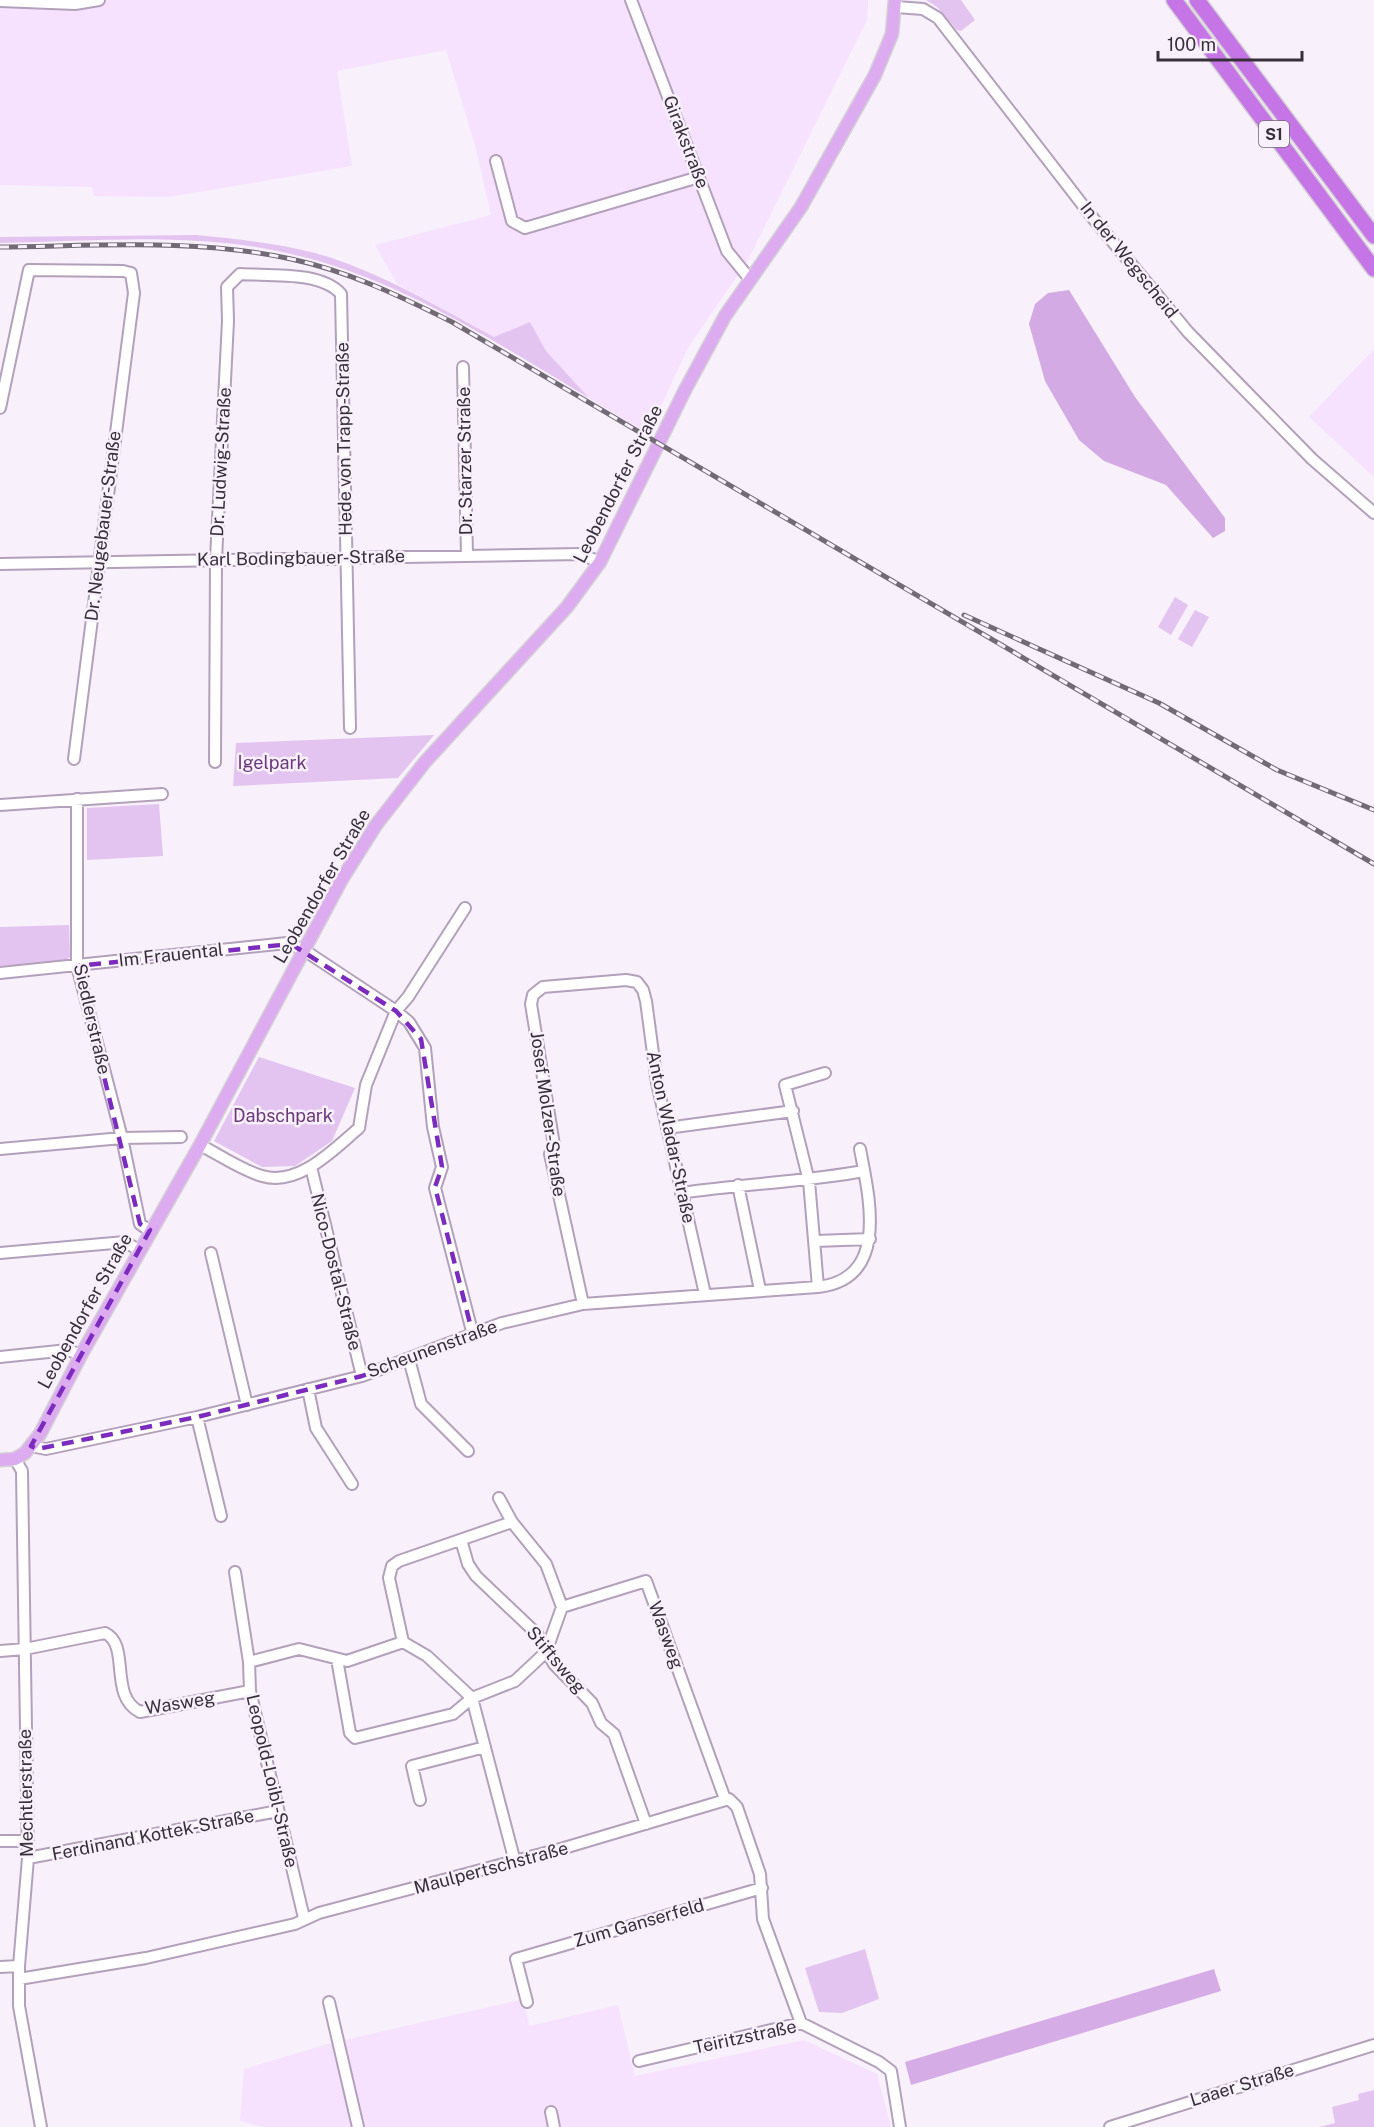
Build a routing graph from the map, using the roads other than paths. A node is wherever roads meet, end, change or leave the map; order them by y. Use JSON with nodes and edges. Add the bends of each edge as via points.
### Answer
{"nodes":[{"id":1,"x":99,"y":0,"type":"edge"},
{"id":2,"x":631,"y":0,"type":"edge"},
{"id":3,"x":1174,"y":0,"type":"edge"},
{"id":4,"x":1197,"y":0,"type":"edge"},
{"id":5,"x":0,"y":1,"type":"edge"},
{"id":6,"x":896,"y":4,"type":"edge"},
{"id":7,"x":496,"y":161,"type":"dead end"},
{"id":8,"x":699,"y":177,"type":"junction"},
{"id":9,"x":1374,"y":236,"type":"edge"},
{"id":10,"x":1374,"y":269,"type":"edge"},
{"id":11,"x":749,"y":278,"type":"junction"},
{"id":12,"x":341,"y":294,"type":"joint"},
{"id":13,"x":463,"y":367,"type":"dead end"},
{"id":14,"x":0,"y":408,"type":"edge"},
{"id":15,"x":1374,"y":513,"type":"edge"},
{"id":16,"x":467,"y":555,"type":"junction"},
{"id":17,"x":346,"y":557,"type":"junction"},
{"id":18,"x":216,"y":559,"type":"junction"},
{"id":19,"x":600,"y":562,"type":"junction"},
{"id":20,"x":98,"y":563,"type":"junction"},
{"id":21,"x":0,"y":564,"type":"edge"},
{"id":22,"x":350,"y":728,"type":"dead end"},
{"id":23,"x":74,"y":759,"type":"dead end"},
{"id":24,"x":215,"y":762,"type":"dead end"},
{"id":25,"x":162,"y":794,"type":"dead end"},
{"id":26,"x":77,"y":799,"type":"junction"},
{"id":27,"x":0,"y":805,"type":"edge"},
{"id":28,"x":465,"y":908,"type":"dead end"},
{"id":29,"x":304,"y":950,"type":"junction"},
{"id":30,"x":77,"y":966,"type":"junction"},
{"id":31,"x":0,"y":973,"type":"edge"},
{"id":32,"x":533,"y":995,"type":"joint"},
{"id":33,"x":396,"y":1011,"type":"junction"},
{"id":34,"x":825,"y":1073,"type":"dead end"},
{"id":35,"x":794,"y":1111,"type":"junction"},
{"id":36,"x":667,"y":1128,"type":"junction"},
{"id":37,"x":181,"y":1137,"type":"dead end"},
{"id":38,"x":122,"y":1138,"type":"junction"},
{"id":39,"x":200,"y":1144,"type":"junction"},
{"id":40,"x":0,"y":1149,"type":"edge"},
{"id":41,"x":860,"y":1149,"type":"dead end"},
{"id":42,"x":311,"y":1167,"type":"junction"},
{"id":43,"x":864,"y":1171,"type":"junction"},
{"id":44,"x":809,"y":1181,"type":"junction"},
{"id":45,"x":738,"y":1185,"type":"junction"},
{"id":46,"x":681,"y":1193,"type":"junction"},
{"id":47,"x":150,"y":1230,"type":"junction"},
{"id":48,"x":870,"y":1239,"type":"junction"},
{"id":49,"x":816,"y":1241,"type":"junction"},
{"id":50,"x":139,"y":1250,"type":"junction"},
{"id":51,"x":0,"y":1253,"type":"edge"},
{"id":52,"x":211,"y":1253,"type":"dead end"},
{"id":53,"x":818,"y":1287,"type":"junction"},
{"id":54,"x":760,"y":1290,"type":"junction"},
{"id":55,"x":705,"y":1294,"type":"junction"},
{"id":56,"x":583,"y":1304,"type":"junction"},
{"id":57,"x":472,"y":1335,"type":"junction"},
{"id":58,"x":81,"y":1355,"type":"junction"},
{"id":59,"x":0,"y":1357,"type":"edge"},
{"id":60,"x":409,"y":1359,"type":"junction"},
{"id":61,"x":362,"y":1376,"type":"junction"},
{"id":62,"x":308,"y":1389,"type":"junction"},
{"id":63,"x":247,"y":1405,"type":"junction"},
{"id":64,"x":197,"y":1417,"type":"junction"},
{"id":65,"x":31,"y":1446,"type":"junction"},
{"id":66,"x":468,"y":1451,"type":"dead end"},
{"id":67,"x":15,"y":1458,"type":"junction"},
{"id":68,"x":0,"y":1460,"type":"edge"},
{"id":69,"x":352,"y":1484,"type":"dead end"},
{"id":70,"x":499,"y":1498,"type":"dead end"},
{"id":71,"x":221,"y":1516,"type":"dead end"},
{"id":72,"x":512,"y":1522,"type":"junction"},
{"id":73,"x":461,"y":1540,"type":"junction"},
{"id":74,"x":235,"y":1572,"type":"dead end"},
{"id":75,"x":562,"y":1606,"type":"junction"},
{"id":76,"x":403,"y":1642,"type":"junction"},
{"id":77,"x":25,"y":1649,"type":"junction"},
{"id":78,"x":0,"y":1651,"type":"edge"},
{"id":79,"x":546,"y":1652,"type":"junction"},
{"id":80,"x":337,"y":1659,"type":"junction"},
{"id":81,"x":249,"y":1662,"type":"junction"},
{"id":82,"x":250,"y":1691,"type":"junction"},
{"id":83,"x":472,"y":1698,"type":"junction"},
{"id":84,"x":484,"y":1747,"type":"junction"},
{"id":85,"x":725,"y":1799,"type":"junction"},
{"id":86,"x":420,"y":1800,"type":"dead end"},
{"id":87,"x":278,"y":1811,"type":"junction"},
{"id":88,"x":646,"y":1824,"type":"junction"},
{"id":89,"x":0,"y":1841,"type":"edge"},
{"id":90,"x":27,"y":1841,"type":"junction"},
{"id":91,"x":28,"y":1858,"type":"junction"},
{"id":92,"x":515,"y":1862,"type":"junction"},
{"id":93,"x":762,"y":1888,"type":"junction"},
{"id":94,"x":304,"y":1918,"type":"junction"},
{"id":95,"x":20,"y":1966,"type":"junction"},
{"id":96,"x":0,"y":1967,"type":"edge"},
{"id":97,"x":19,"y":1979,"type":"junction"},
{"id":98,"x":329,"y":2002,"type":"dead end"},
{"id":99,"x":527,"y":2002,"type":"dead end"},
{"id":100,"x":801,"y":2023,"type":"junction"},
{"id":101,"x":1374,"y":2045,"type":"edge"},
{"id":102,"x":639,"y":2061,"type":"dead end"},
{"id":103,"x":551,"y":2112,"type":"dead end"},
{"id":104,"x":41,"y":2127,"type":"edge"},
{"id":105,"x":358,"y":2127,"type":"edge"},
{"id":106,"x":554,"y":2127,"type":"edge"},
{"id":107,"x":900,"y":2127,"type":"edge"},
{"id":108,"x":1110,"y":2127,"type":"edge"}],
"edges":[{"from":1,"to":5,"type":"street","via":[[75,4]]},
{"from":2,"to":8,"type":"street","name":"Girakstraße"},
{"from":3,"to":10,"type":"highway","number":"S1"},
{"from":4,"to":9,"type":"highway","number":"S1"},
{"from":6,"to":11,"type":"main road","name":"Leobendorfer Straße","via":[[892,34],[882,60],[836,148],[801,207]]},
{"from":6,"to":15,"type":"street","name":"In der Wegscheid","via":[[923,9],[938,18],[1092,217],[1188,332],[1312,459]]},
{"from":7,"to":8,"type":"street","via":[[512,221],[525,228]]},
{"from":8,"to":11,"type":"street","name":"Girakstraße","via":[[727,251]]},
{"from":11,"to":19,"type":"main road","name":"Leobendorfer Straße","via":[[685,390]]},
{"from":12,"to":17,"type":"street","name":"Hede von Trapp-Straße"},
{"from":12,"to":18,"type":"street","name":"Dr. Ludwig-Straße","via":[[321,279],[240,274],[227,287]]},
{"from":13,"to":16,"type":"street","name":"Dr. Starzer Straße"},
{"from":14,"to":20,"type":"street","name":"Dr. Neugebauer-Straße","via":[[29,270],[127,271],[134,279],[134,293]]},
{"from":16,"to":17,"type":"street","name":"Karl Bodingbauer-Straße"},
{"from":16,"to":19,"type":"street","name":"Karl Bodingbauer-Straße","via":[[580,554]]},
{"from":17,"to":18,"type":"street","name":"Karl Bodingbauer-Straße"},
{"from":17,"to":22,"type":"street","name":"Hede von Trapp-Straße"},
{"from":18,"to":20,"type":"street","name":"Karl Bodingbauer-Straße"},
{"from":18,"to":24,"type":"street","name":"Dr. Ludwig-Straße"},
{"from":19,"to":29,"type":"main road","name":"Leobendorfer Straße","via":[[567,607],[396,797],[358,851]]},
{"from":20,"to":21,"type":"street","name":"Karl Bodingbauer-Straße"},
{"from":20,"to":23,"type":"street","name":"Dr. Neugebauer-Straße"},
{"from":25,"to":26,"type":"street"},
{"from":26,"to":27,"type":"street"},
{"from":26,"to":30,"type":"street","name":"Siedlerstraße"},
{"from":28,"to":33,"type":"street"},
{"from":29,"to":30,"type":"street","name":"Im Frauental","via":[[282,943]]},
{"from":29,"to":33,"type":"street"},
{"from":29,"to":39,"type":"main road","name":"Leobendorfer Straße"},
{"from":30,"to":31,"type":"street","name":"Im Frauental"},
{"from":30,"to":38,"type":"street","name":"Siedlerstraße"},
{"from":32,"to":36,"type":"street","name":"Anton Wladar-Straße","via":[[543,987],[637,982],[646,1001]]},
{"from":32,"to":56,"type":"street","name":"Josef Molzer-Straße","via":[[531,1004],[554,1145],[550,1154]]},
{"from":33,"to":42,"type":"street","via":[[366,1085],[359,1128]]},
{"from":33,"to":57,"type":"street","via":[[409,1022],[425,1048],[433,1126],[442,1167],[435,1188]]},
{"from":34,"to":35,"type":"street","via":[[785,1085]]},
{"from":35,"to":36,"type":"street"},
{"from":35,"to":44,"type":"street"},
{"from":36,"to":46,"type":"street","name":"Anton Wladar-Straße"},
{"from":37,"to":38,"type":"street"},
{"from":38,"to":40,"type":"street"},
{"from":38,"to":47,"type":"street","name":"Siedlerstraße","via":[[140,1224]]},
{"from":39,"to":42,"type":"street","via":[[262,1176],[283,1177]]},
{"from":39,"to":47,"type":"main road","name":"Leobendorfer Straße"},
{"from":41,"to":43,"type":"street"},
{"from":42,"to":61,"type":"street","name":"Nico-Dostal-Straße"},
{"from":43,"to":44,"type":"street"},
{"from":43,"to":48,"type":"street","via":[[871,1212]]},
{"from":44,"to":45,"type":"street"},
{"from":44,"to":49,"type":"street"},
{"from":45,"to":46,"type":"street"},
{"from":45,"to":54,"type":"street"},
{"from":46,"to":55,"type":"street","name":"Anton Wladar-Straße"},
{"from":47,"to":50,"type":"main road","name":"Leobendorfer Straße"},
{"from":48,"to":49,"type":"street"},
{"from":48,"to":53,"type":"street","name":"Scheunenstraße","via":[[857,1267],[838,1283]]},
{"from":49,"to":53,"type":"street"},
{"from":50,"to":51,"type":"street","via":[[125,1242]]},
{"from":50,"to":58,"type":"main road","name":"Leobendorfer Straße"},
{"from":52,"to":63,"type":"street"},
{"from":53,"to":54,"type":"street","name":"Scheunenstraße"},
{"from":54,"to":55,"type":"street","name":"Scheunenstraße"},
{"from":55,"to":56,"type":"street","name":"Scheunenstraße"},
{"from":56,"to":57,"type":"street","name":"Scheunenstraße","via":[[502,1323]]},
{"from":57,"to":60,"type":"street","name":"Scheunenstraße"},
{"from":58,"to":59,"type":"street","via":[[68,1350]]},
{"from":58,"to":65,"type":"main road","name":"Leobendorfer Straße"},
{"from":60,"to":61,"type":"street","name":"Scheunenstraße"},
{"from":60,"to":66,"type":"street","via":[[421,1404]]},
{"from":61,"to":62,"type":"street","name":"Scheunenstraße"},
{"from":62,"to":63,"type":"street","name":"Scheunenstraße"},
{"from":62,"to":69,"type":"street","via":[[316,1428]]},
{"from":63,"to":64,"type":"street","name":"Scheunenstraße"},
{"from":64,"to":65,"type":"street","name":"Scheunenstraße","via":[[46,1449]]},
{"from":64,"to":71,"type":"street"},
{"from":65,"to":67,"type":"main road","name":"Leobendorfer Straße"},
{"from":67,"to":68,"type":"main road","name":"Leobendorfer Straße"},
{"from":67,"to":77,"type":"street","name":"Mechtlerstraße","via":[[22,1472]]},
{"from":70,"to":72,"type":"street"},
{"from":72,"to":73,"type":"street"},
{"from":72,"to":75,"type":"street","via":[[546,1564]]},
{"from":73,"to":76,"type":"street","via":[[392,1566],[389,1578]]},
{"from":73,"to":79,"type":"street","name":"Stiftsweg","via":[[476,1576],[537,1634]]},
{"from":74,"to":81,"type":"street","name":"Leopold-Loibl-Straße"},
{"from":75,"to":79,"type":"street"},
{"from":75,"to":85,"type":"street","name":"Wasweg","via":[[646,1581]]},
{"from":76,"to":80,"type":"street","via":[[347,1661]]},
{"from":76,"to":83,"type":"street","via":[[427,1656]]},
{"from":77,"to":78,"type":"street"},
{"from":77,"to":82,"type":"street","name":"Wasweg","via":[[102,1632],[109,1634],[115,1641],[125,1696],[140,1712]]},
{"from":77,"to":90,"type":"street","name":"Mechtlerstraße"},
{"from":79,"to":83,"type":"street","via":[[515,1681]]},
{"from":79,"to":88,"type":"street","name":"Stiftsweg","via":[[614,1734]]},
{"from":80,"to":81,"type":"street","via":[[299,1649]]},
{"from":80,"to":83,"type":"street","via":[[355,1738],[453,1714]]},
{"from":81,"to":82,"type":"street","name":"Leopold-Loibl-Straße"},
{"from":82,"to":87,"type":"street","name":"Leopold-Loibl-Straße"},
{"from":83,"to":84,"type":"street"},
{"from":84,"to":86,"type":"street","via":[[412,1766]]},
{"from":84,"to":92,"type":"street"},
{"from":85,"to":88,"type":"street","name":"Maulpertschstraße"},
{"from":85,"to":93,"type":"street","via":[[737,1807]]},
{"from":87,"to":91,"type":"street","name":"Ferdinand Kottek-Straße"},
{"from":87,"to":94,"type":"street","name":"Leopold-Loibl-Straße"},
{"from":88,"to":92,"type":"street","name":"Maulpertschstraße"},
{"from":89,"to":90,"type":"street"},
{"from":90,"to":91,"type":"street","name":"Mechtlerstraße"},
{"from":91,"to":95,"type":"street","name":"Mechtlerstraße"},
{"from":92,"to":94,"type":"street","name":"Maulpertschstraße"},
{"from":93,"to":99,"type":"street","name":"Zum Ganserfeld","via":[[516,1959]]},
{"from":93,"to":100,"type":"street","via":[[763,1919]]},
{"from":94,"to":97,"type":"street","name":"Maulpertschstraße","via":[[295,1924],[146,1958]]},
{"from":95,"to":96,"type":"street"},
{"from":95,"to":97,"type":"street","name":"Mechtlerstraße"},
{"from":97,"to":104,"type":"street","name":"Mechtlerstraße","via":[[23,2031]]},
{"from":98,"to":105,"type":"street"},
{"from":100,"to":102,"type":"street","name":"Teiritzstraße"},
{"from":100,"to":107,"type":"street","name":"Teiritzstraße","via":[[891,2071]]},
{"from":101,"to":108,"type":"street","name":"Laaer Straße"},
{"from":103,"to":106,"type":"street"}]}
